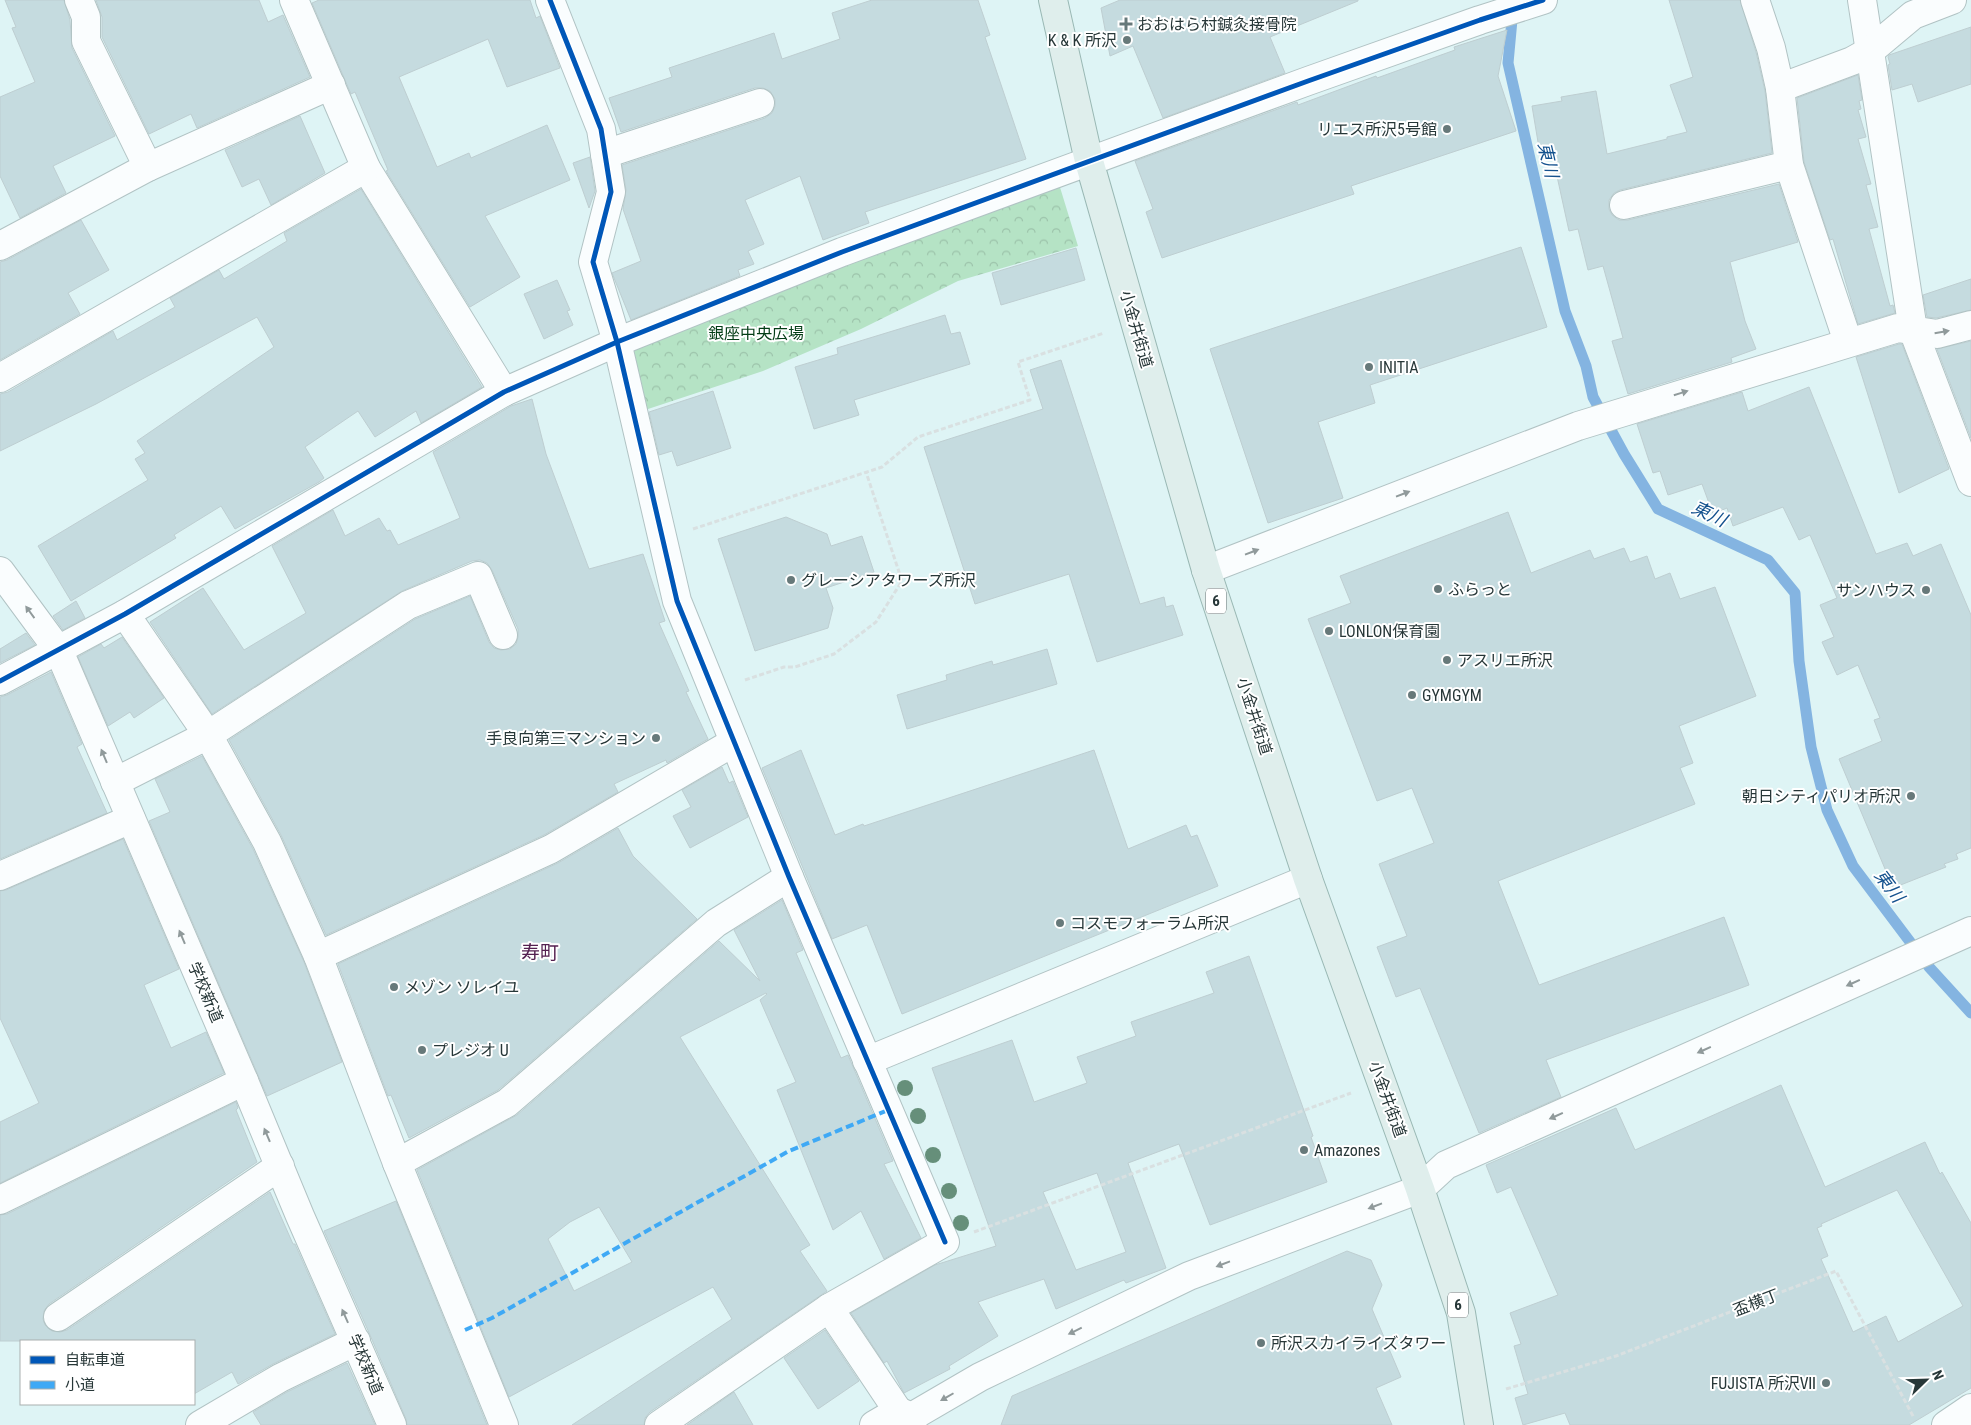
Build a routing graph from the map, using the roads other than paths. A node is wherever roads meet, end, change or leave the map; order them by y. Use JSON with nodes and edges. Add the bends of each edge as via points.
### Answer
{"nodes":[{"id":1,"x":79,"y":0,"type":"edge"},
{"id":2,"x":294,"y":0,"type":"edge"},
{"id":3,"x":550,"y":0,"type":"edge"},
{"id":4,"x":1053,"y":0,"type":"edge"},
{"id":5,"x":1544,"y":0,"type":"edge"},
{"id":6,"x":1755,"y":0,"type":"edge"},
{"id":7,"x":1862,"y":0,"type":"edge"},
{"id":8,"x":1952,"y":0,"type":"edge"},
{"id":9,"x":1870,"y":51,"type":"junction"},
{"id":10,"x":331,"y":85,"type":"junction"},
{"id":11,"x":1780,"y":88,"type":"junction"},
{"id":12,"x":760,"y":103,"type":"dead end"},
{"id":13,"x":605,"y":154,"type":"junction"},
{"id":14,"x":1089,"y":161,"type":"junction"},
{"id":15,"x":1789,"y":165,"type":"junction"},
{"id":16,"x":148,"y":167,"type":"junction"},
{"id":17,"x":366,"y":168,"type":"junction"},
{"id":18,"x":1624,"y":205,"type":"dead end"},
{"id":19,"x":0,"y":246,"type":"edge"},
{"id":20,"x":1971,"y":325,"type":"edge"},
{"id":21,"x":1913,"y":330,"type":"junction"},
{"id":22,"x":617,"y":342,"type":"junction"},
{"id":23,"x":1848,"y":342,"type":"junction"},
{"id":24,"x":0,"y":378,"type":"edge"},
{"id":25,"x":504,"y":392,"type":"junction"},
{"id":26,"x":1971,"y":482,"type":"edge"},
{"id":27,"x":1206,"y":570,"type":"junction"},
{"id":28,"x":0,"y":571,"type":"edge"},
{"id":29,"x":125,"y":614,"type":"junction"},
{"id":30,"x":504,"y":635,"type":"dead end"},
{"id":31,"x":59,"y":651,"type":"junction"},
{"id":32,"x":0,"y":681,"type":"edge"},
{"id":33,"x":208,"y":735,"type":"junction"},
{"id":34,"x":734,"y":742,"type":"junction"},
{"id":35,"x":116,"y":782,"type":"junction"},
{"id":36,"x":131,"y":819,"type":"junction"},
{"id":37,"x":0,"y":876,"type":"edge"},
{"id":38,"x":789,"y":877,"type":"junction"},
{"id":39,"x":1308,"y":879,"type":"junction"},
{"id":40,"x":1971,"y":931,"type":"edge"},
{"id":41,"x":318,"y":956,"type":"junction"},
{"id":42,"x":867,"y":1061,"type":"junction"},
{"id":43,"x":244,"y":1081,"type":"junction"},
{"id":44,"x":397,"y":1163,"type":"junction"},
{"id":45,"x":280,"y":1166,"type":"junction"},
{"id":46,"x":1420,"y":1189,"type":"junction"},
{"id":47,"x":2,"y":1194,"type":"edge"},
{"id":48,"x":829,"y":1308,"type":"junction"},
{"id":49,"x":58,"y":1317,"type":"dead end"},
{"id":50,"x":356,"y":1341,"type":"junction"},
{"id":51,"x":1971,"y":1408,"type":"edge"},
{"id":52,"x":910,"y":1417,"type":"edge"},
{"id":53,"x":200,"y":1425,"type":"edge"},
{"id":54,"x":392,"y":1425,"type":"edge"},
{"id":55,"x":504,"y":1425,"type":"edge"},
{"id":56,"x":659,"y":1425,"type":"edge"},
{"id":57,"x":874,"y":1425,"type":"edge"},
{"id":58,"x":1479,"y":1425,"type":"edge"},
{"id":59,"x":1946,"y":1425,"type":"edge"}],
"edges":[{"from":1,"to":16,"type":"street","via":[[86,17],[86,41]]},
{"from":2,"to":10,"type":"street"},
{"from":3,"to":13,"type":"street","via":[[601,129]]},
{"from":4,"to":14,"type":"main road","name":"小金井街道","number":"6"},
{"from":5,"to":14,"type":"street"},
{"from":6,"to":11,"type":"street"},
{"from":7,"to":9,"type":"street"},
{"from":8,"to":9,"type":"street","via":[[1912,15]]},
{"from":9,"to":11,"type":"street"},
{"from":9,"to":21,"type":"street"},
{"from":10,"to":16,"type":"street"},
{"from":10,"to":17,"type":"street"},
{"from":11,"to":15,"type":"street"},
{"from":12,"to":13,"type":"street"},
{"from":13,"to":22,"type":"street","via":[[611,192],[593,262]]},
{"from":14,"to":22,"type":"street","via":[[842,252]]},
{"from":14,"to":27,"type":"main road","name":"小金井街道","number":"6"},
{"from":15,"to":18,"type":"street"},
{"from":15,"to":23,"type":"street"},
{"from":16,"to":19,"type":"street"},
{"from":17,"to":24,"type":"street"},
{"from":17,"to":25,"type":"street"},
{"from":21,"to":20,"type":"street","one_way":true,"via":[[1937,334]]},
{"from":21,"to":23,"type":"street","via":[[1898,328]]},
{"from":21,"to":26,"type":"street"},
{"from":22,"to":25,"type":"street"},
{"from":22,"to":34,"type":"street","via":[[677,601]]},
{"from":27,"to":23,"type":"street","one_way":true,"via":[[1578,426]]},
{"from":25,"to":29,"type":"street"},
{"from":27,"to":39,"type":"main road","name":"小金井街道","number":"6"},
{"from":31,"to":28,"type":"street","name":"学校新道","one_way":true},
{"from":29,"to":31,"type":"street"},
{"from":29,"to":33,"type":"street"},
{"from":30,"to":33,"type":"street","via":[[478,576],[408,605]]},
{"from":31,"to":32,"type":"street"},
{"from":35,"to":31,"type":"street","name":"学校新道","one_way":true},
{"from":33,"to":35,"type":"street"},
{"from":33,"to":41,"type":"street","via":[[267,842]]},
{"from":34,"to":38,"type":"street"},
{"from":34,"to":41,"type":"street","via":[[551,849]]},
{"from":35,"to":36,"type":"street","name":"学校新道"},
{"from":36,"to":37,"type":"street"},
{"from":43,"to":36,"type":"street","name":"学校新道","one_way":true},
{"from":38,"to":42,"type":"street"},
{"from":38,"to":44,"type":"street","via":[[716,923],[507,1103]]},
{"from":39,"to":42,"type":"street"},
{"from":39,"to":46,"type":"main road","name":"小金井街道","number":"6"},
{"from":40,"to":46,"type":"street","one_way":true,"via":[[1446,1165]]},
{"from":41,"to":44,"type":"street"},
{"from":42,"to":48,"type":"street","via":[[946,1242]]},
{"from":45,"to":43,"type":"street","name":"学校新道","one_way":true},
{"from":43,"to":47,"type":"street"},
{"from":44,"to":55,"type":"street"},
{"from":45,"to":49,"type":"street"},
{"from":50,"to":45,"type":"street","name":"学校新道","one_way":true},
{"from":46,"to":52,"type":"street","one_way":true,"via":[[1190,1276],[980,1377]]},
{"from":46,"to":58,"type":"main road","name":"小金井街道","number":"6","via":[[1460,1313]]},
{"from":48,"to":52,"type":"street"},
{"from":48,"to":56,"type":"street"},
{"from":50,"to":53,"type":"street","via":[[280,1378]]},
{"from":50,"to":54,"type":"street","name":"学校新道"},
{"from":51,"to":59,"type":"street"},
{"from":52,"to":57,"type":"street"}]}
